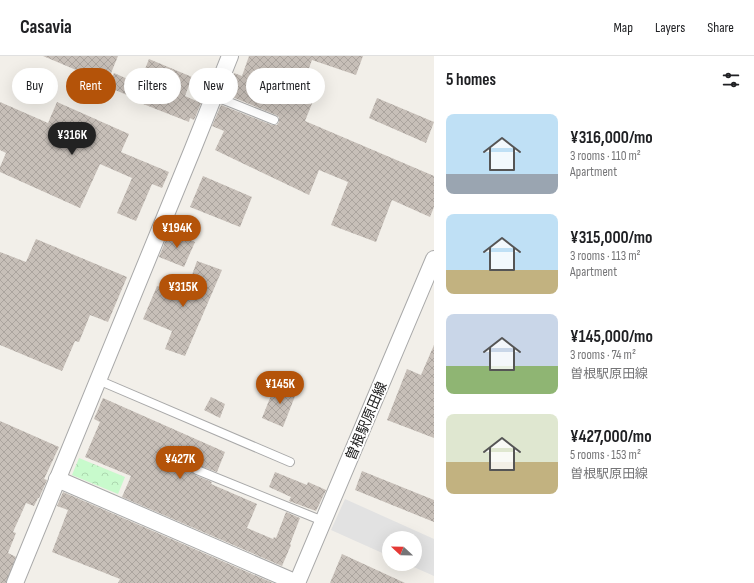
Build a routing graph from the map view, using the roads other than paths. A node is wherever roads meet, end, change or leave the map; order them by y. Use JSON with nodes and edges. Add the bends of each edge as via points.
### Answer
{"nodes":[{"id":1,"x":230,"y":56,"type":"edge"},
{"id":2,"x":225,"y":68,"type":"edge"},
{"id":3,"x":211,"y":104,"type":"edge"},
{"id":4,"x":234,"y":104,"type":"edge"},
{"id":5,"x":274,"y":120,"type":"dead end"},
{"id":6,"x":434,"y":259,"type":"edge"},
{"id":7,"x":98,"y":380,"type":"junction"},
{"id":8,"x":290,"y":462,"type":"dead end"},
{"id":9,"x":197,"y":470,"type":"dead end"},
{"id":10,"x":57,"y":479,"type":"junction"},
{"id":11,"x":323,"y":521,"type":"junction"},
{"id":12,"x":14,"y":583,"type":"edge"},
{"id":13,"x":297,"y":583,"type":"edge"}],
"edges":[{"from":1,"to":2,"type":"street"},
{"from":3,"to":7,"type":"street"},
{"from":4,"to":5,"type":"lane"},
{"from":6,"to":11,"type":"street","name":"曽根駅原田線"},
{"from":7,"to":8,"type":"lane"},
{"from":7,"to":10,"type":"street"},
{"from":9,"to":11,"type":"lane"},
{"from":10,"to":12,"type":"street"},
{"from":10,"to":13,"type":"street"},
{"from":11,"to":13,"type":"street","name":"曽根駅原田線"}]}
